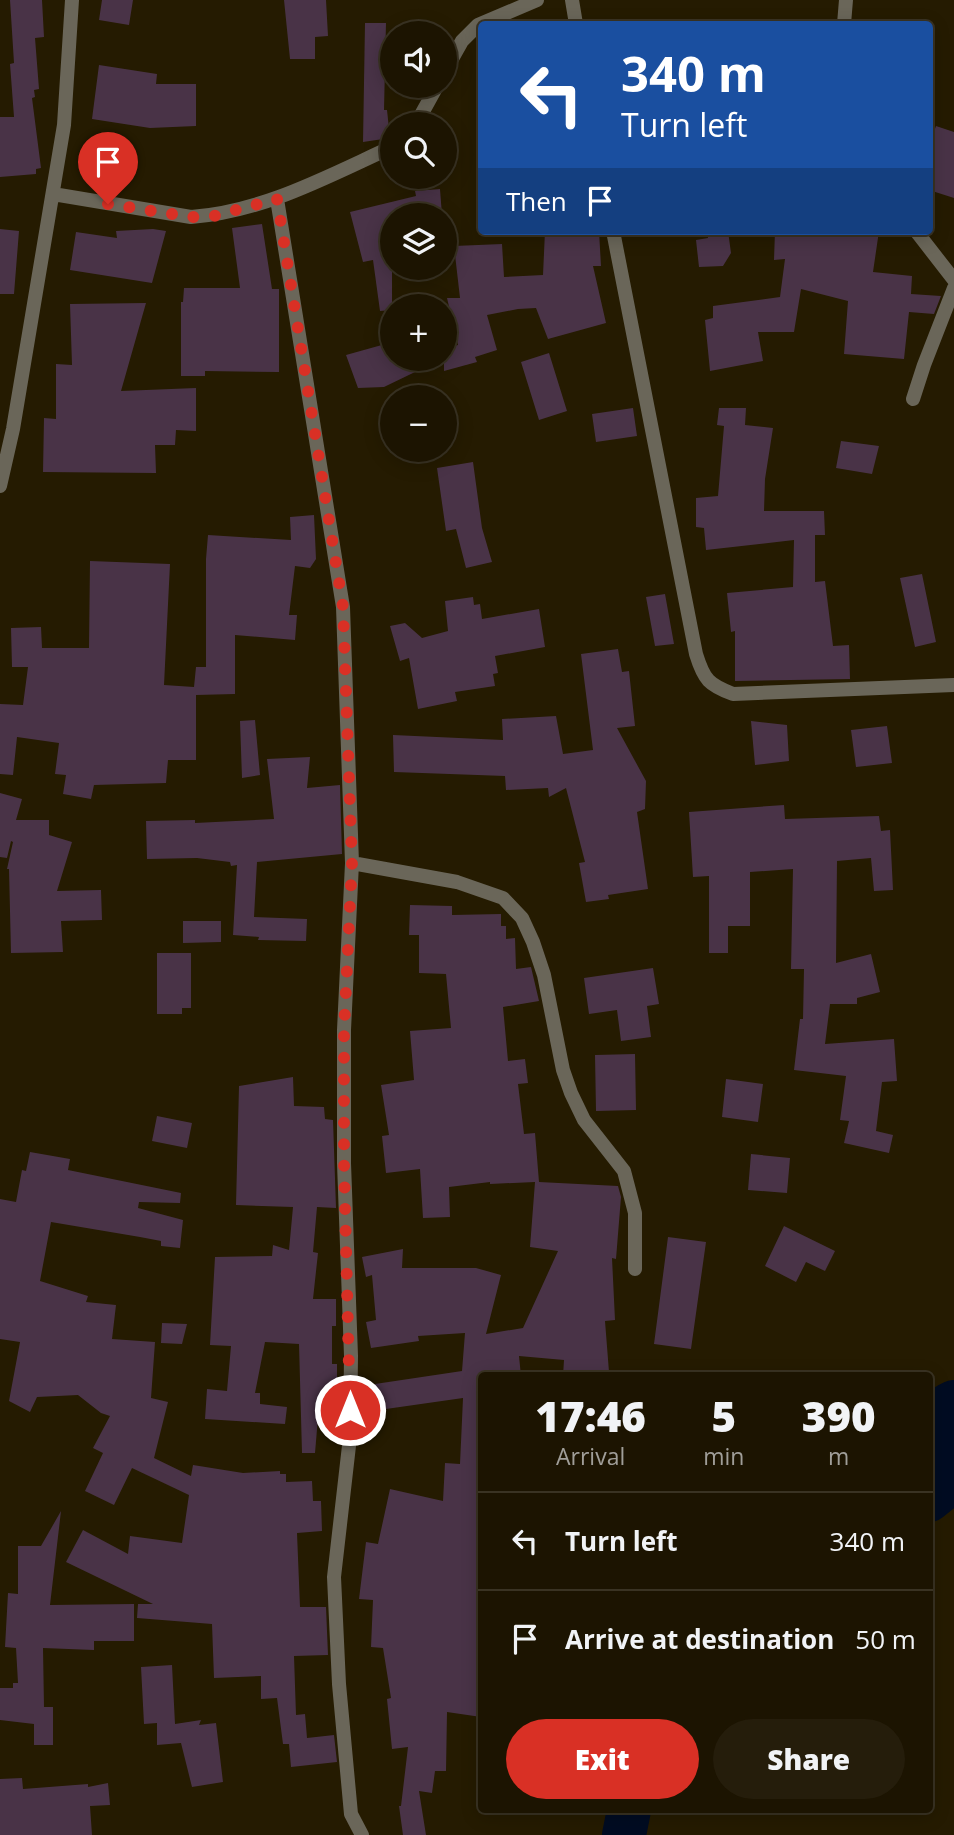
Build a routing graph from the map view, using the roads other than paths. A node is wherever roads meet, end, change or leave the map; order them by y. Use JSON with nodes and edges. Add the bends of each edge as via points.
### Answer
{"nodes":[{"id":1,"x":72,"y":0,"type":"edge"},
{"id":2,"x":537,"y":0,"type":"edge"},
{"id":3,"x":572,"y":0,"type":"edge"},
{"id":4,"x":846,"y":0,"type":"edge"},
{"id":5,"x":487,"y":21,"type":"edge"},
{"id":6,"x":576,"y":21,"type":"edge"},
{"id":7,"x":844,"y":21,"type":"edge"},
{"id":8,"x":478,"y":25,"type":"edge"},
{"id":9,"x":457,"y":50,"type":"edge"},
{"id":10,"x":380,"y":152,"type":"edge"},
{"id":11,"x":53,"y":194,"type":"junction"},
{"id":12,"x":277,"y":199,"type":"junction"},
{"id":13,"x":614,"y":235,"type":"edge"},
{"id":14,"x":919,"y":235,"type":"edge"},
{"id":15,"x":954,"y":280,"type":"edge"},
{"id":16,"x":954,"y":288,"type":"edge"},
{"id":17,"x":913,"y":399,"type":"dead end"},
{"id":18,"x":0,"y":486,"type":"edge"},
{"id":19,"x":954,"y":685,"type":"edge"},
{"id":20,"x":352,"y":863,"type":"junction"},
{"id":21,"x":635,"y":1269,"type":"dead end"},
{"id":22,"x":362,"y":1835,"type":"edge"}],
"edges":[{"from":1,"to":11,"type":"street","via":[[64,125]]},
{"from":2,"to":5,"type":"street"},
{"from":3,"to":6,"type":"street"},
{"from":4,"to":7,"type":"street"},
{"from":8,"to":9,"type":"street"},
{"from":10,"to":12,"type":"street"},
{"from":11,"to":12,"type":"street","via":[[191,217],[214,216]]},
{"from":11,"to":18,"type":"street"},
{"from":12,"to":20,"type":"street","via":[[343,607]]},
{"from":13,"to":19,"type":"street","via":[[696,654],[712,686],[733,694]]},
{"from":14,"to":15,"type":"street"},
{"from":16,"to":17,"type":"street"},
{"from":20,"to":21,"type":"street","via":[[457,882],[503,898],[522,918],[544,975],[570,1093],[584,1120],[624,1171],[635,1213]]},
{"from":20,"to":22,"type":"street","via":[[344,1030],[350,1437],[334,1577],[351,1814]]}]}
